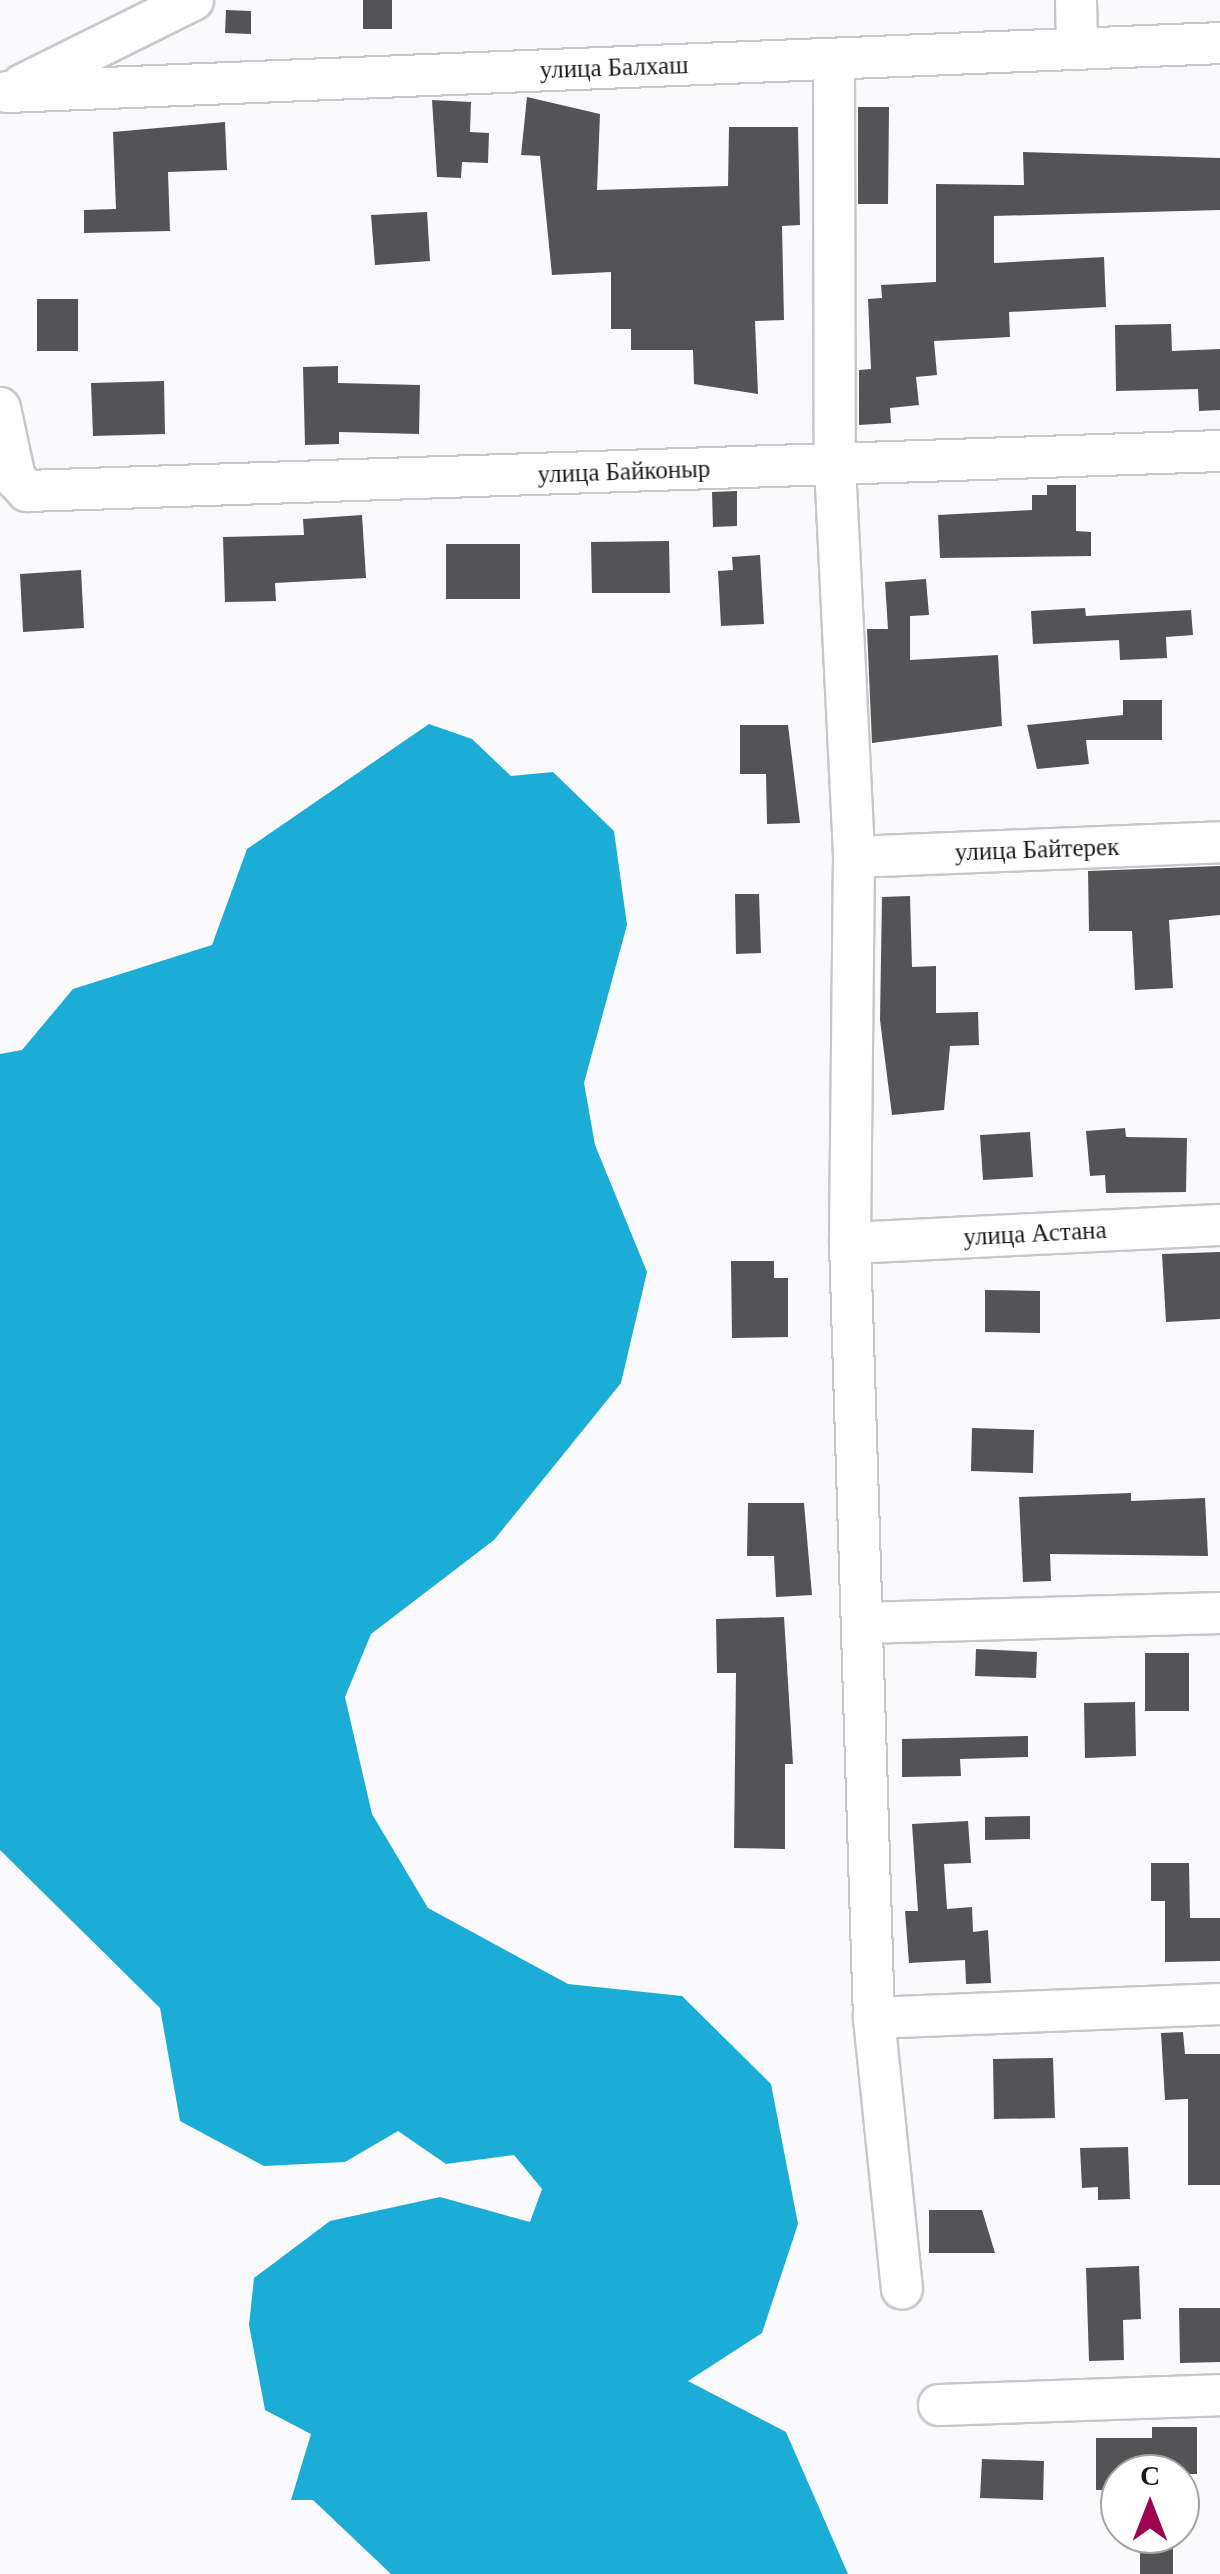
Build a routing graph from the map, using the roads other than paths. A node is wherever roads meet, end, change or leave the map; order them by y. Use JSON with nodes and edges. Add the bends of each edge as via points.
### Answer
{"nodes":[{"id":1,"x":193,"y":0,"type":"edge"},
{"id":2,"x":1076,"y":0,"type":"edge"},
{"id":3,"x":1220,"y":43,"type":"edge"},
{"id":4,"x":1077,"y":49,"type":"junction"},
{"id":5,"x":834,"y":59,"type":"junction"},
{"id":6,"x":4,"y":94,"type":"edge"},
{"id":7,"x":0,"y":408,"type":"edge"},
{"id":8,"x":1220,"y":451,"type":"edge"},
{"id":9,"x":835,"y":465,"type":"junction"},
{"id":10,"x":1220,"y":842,"type":"edge"},
{"id":11,"x":854,"y":857,"type":"junction"},
{"id":12,"x":1220,"y":1225,"type":"edge"},
{"id":13,"x":850,"y":1243,"type":"junction"},
{"id":14,"x":1220,"y":1613,"type":"edge"},
{"id":15,"x":865,"y":1624,"type":"junction"},
{"id":16,"x":1220,"y":2004,"type":"edge"},
{"id":17,"x":874,"y":2018,"type":"junction"},
{"id":18,"x":902,"y":2288,"type":"dead end"},
{"id":19,"x":1220,"y":2395,"type":"edge"},
{"id":20,"x":939,"y":2406,"type":"dead end"}],
"edges":[{"from":1,"to":6,"type":"street"},
{"from":2,"to":4,"type":"street"},
{"from":3,"to":4,"type":"street","name":"улица Балхаш"},
{"from":4,"to":5,"type":"street","name":"улица Балхаш"},
{"from":5,"to":6,"type":"street","name":"улица Балхаш"},
{"from":5,"to":9,"type":"street"},
{"from":7,"to":9,"type":"street","name":"улица Байконыр","via":[[15,478],[28,491]]},
{"from":8,"to":9,"type":"street","name":"улица Байконыр"},
{"from":9,"to":11,"type":"street"},
{"from":10,"to":11,"type":"street","name":"улица Байтерек"},
{"from":11,"to":13,"type":"street"},
{"from":12,"to":13,"type":"street","name":"улица Астана"},
{"from":13,"to":15,"type":"street"},
{"from":14,"to":15,"type":"street"},
{"from":15,"to":17,"type":"street"},
{"from":16,"to":17,"type":"street"},
{"from":17,"to":18,"type":"street"},
{"from":19,"to":20,"type":"street"}]}
